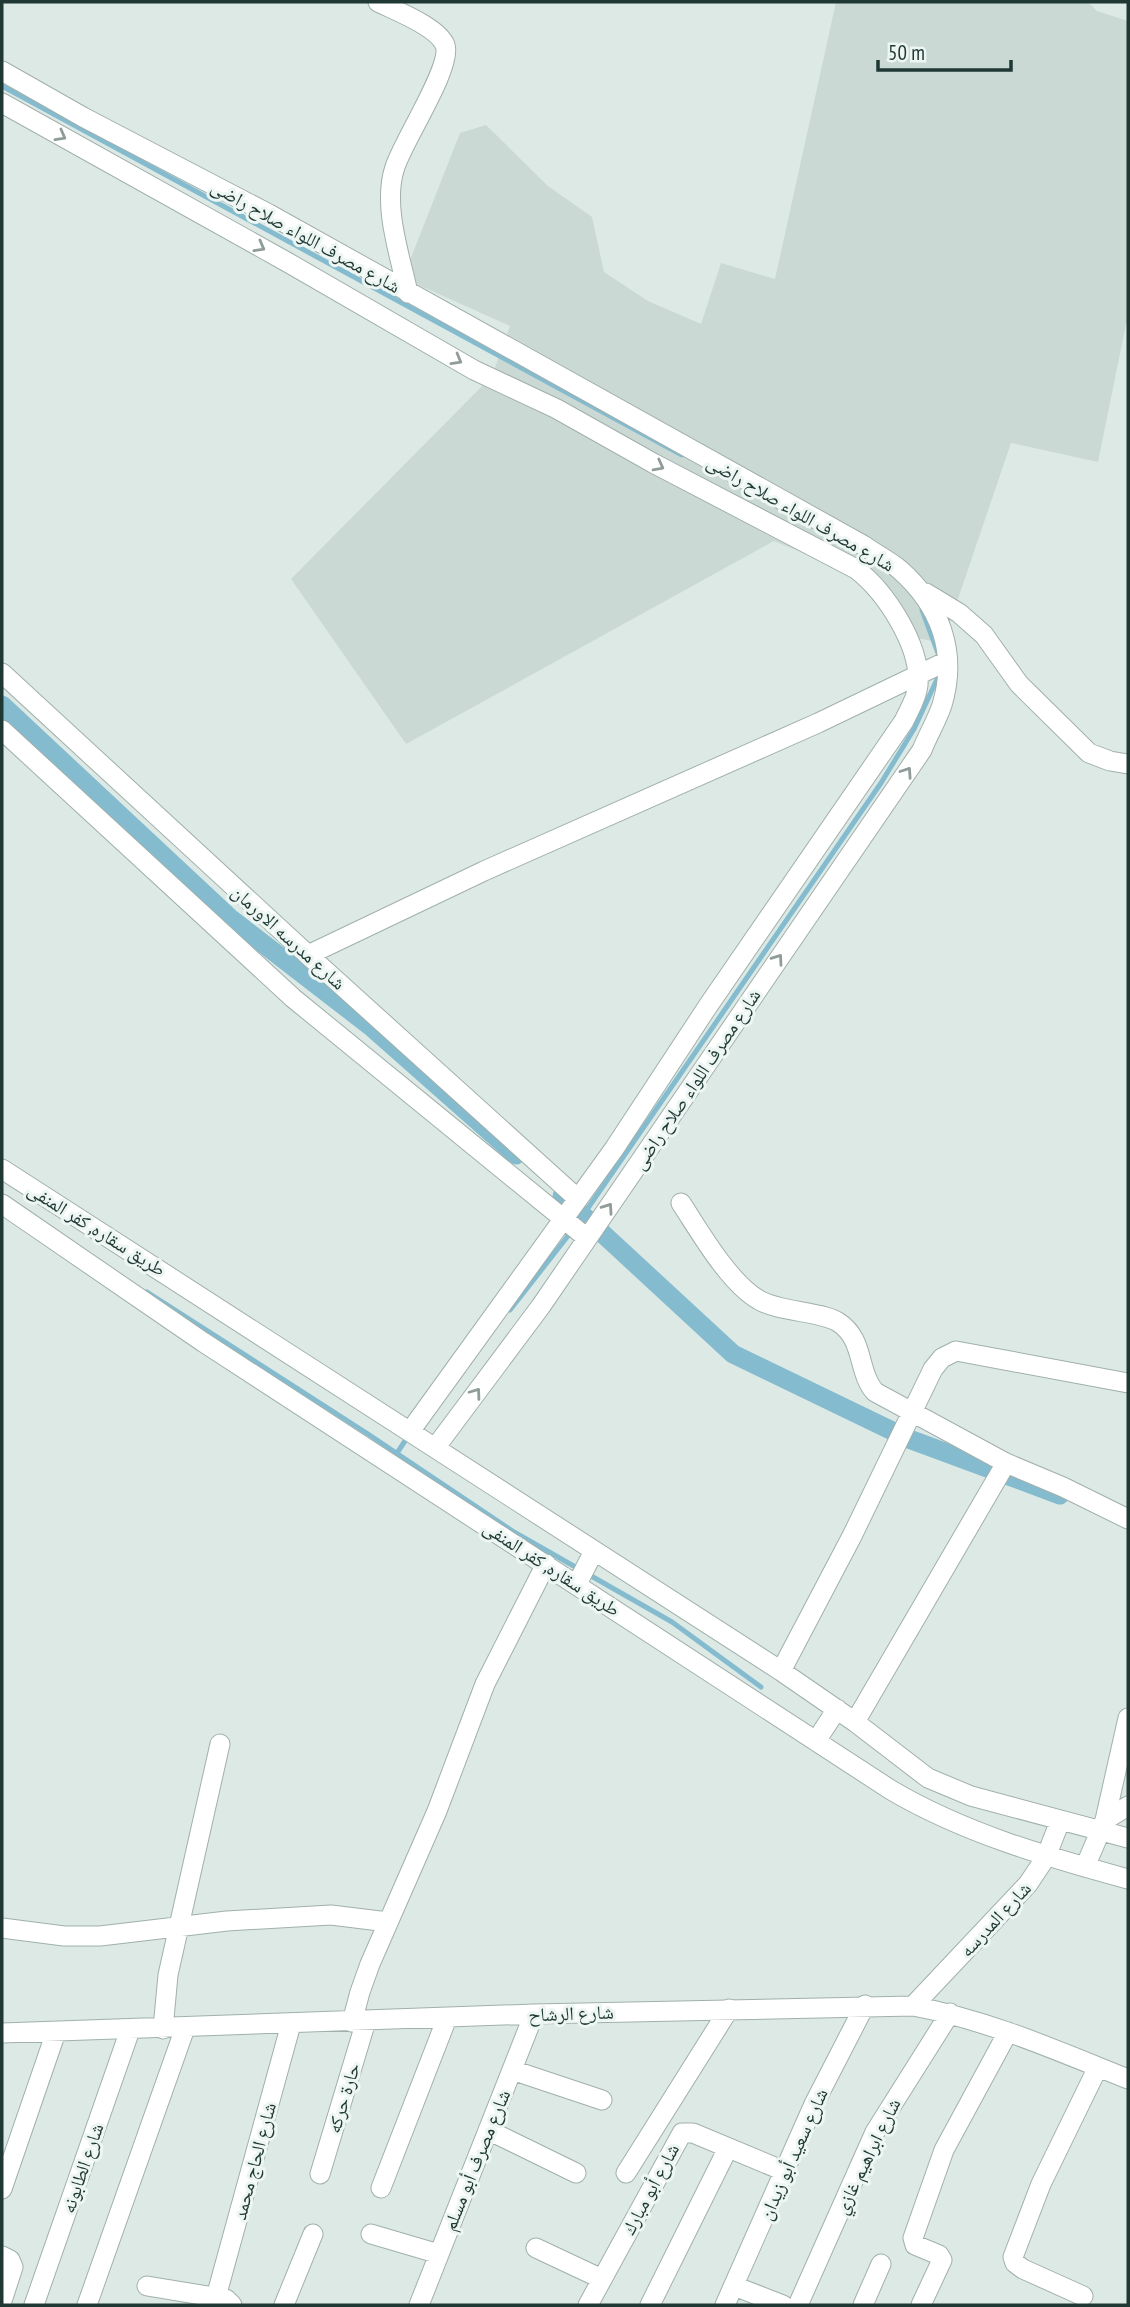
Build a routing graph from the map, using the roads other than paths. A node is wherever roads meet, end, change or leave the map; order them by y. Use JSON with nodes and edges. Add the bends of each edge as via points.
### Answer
{"nodes":[{"id":1,"x":378,"y":2,"type":"edge"},
{"id":2,"x":2,"y":71,"type":"edge"},
{"id":3,"x":2,"y":103,"type":"edge"},
{"id":4,"x":408,"y":293,"type":"junction"},
{"id":5,"x":917,"y":587,"type":"junction"},
{"id":6,"x":947,"y":661,"type":"junction"},
{"id":7,"x":2,"y":673,"type":"edge"},
{"id":8,"x":917,"y":674,"type":"junction"},
{"id":9,"x":2,"y":730,"type":"edge"},
{"id":10,"x":1128,"y":764,"type":"edge"},
{"id":11,"x":308,"y":955,"type":"junction"},
{"id":12,"x":687,"y":1037,"type":"junction"},
{"id":13,"x":714,"y":1052,"type":"junction"},
{"id":14,"x":614,"y":1149,"type":"junction"},
{"id":15,"x":638,"y":1164,"type":"junction"},
{"id":16,"x":2,"y":1168,"type":"edge"},
{"id":17,"x":578,"y":1199,"type":"junction"},
{"id":18,"x":681,"y":1203,"type":"dead end"},
{"id":19,"x":2,"y":1204,"type":"edge"},
{"id":20,"x":564,"y":1218,"type":"junction"},
{"id":21,"x":587,"y":1238,"type":"junction"},
{"id":22,"x":110,"y":1259,"type":"junction"},
{"id":23,"x":1128,"y":1383,"type":"edge"},
{"id":24,"x":912,"y":1413,"type":"junction"},
{"id":25,"x":411,"y":1430,"type":"junction"},
{"id":26,"x":435,"y":1448,"type":"junction"},
{"id":27,"x":1006,"y":1463,"type":"junction"},
{"id":28,"x":1128,"y":1520,"type":"edge"},
{"id":29,"x":546,"y":1564,"type":"junction"},
{"id":30,"x":586,"y":1567,"type":"junction"},
{"id":31,"x":780,"y":1671,"type":"junction"},
{"id":32,"x":835,"y":1712,"type":"junction"},
{"id":33,"x":1128,"y":1718,"type":"edge"},
{"id":34,"x":855,"y":1722,"type":"junction"},
{"id":35,"x":818,"y":1738,"type":"junction"},
{"id":36,"x":220,"y":1744,"type":"dead end"},
{"id":37,"x":1128,"y":1806,"type":"edge"},
{"id":38,"x":1060,"y":1821,"type":"junction"},
{"id":39,"x":1103,"y":1825,"type":"junction"},
{"id":40,"x":1128,"y":1838,"type":"edge"},
{"id":41,"x":1046,"y":1857,"type":"junction"},
{"id":42,"x":1085,"y":1867,"type":"junction"},
{"id":43,"x":1128,"y":1879,"type":"edge"},
{"id":44,"x":388,"y":1922,"type":"junction"},
{"id":45,"x":178,"y":1926,"type":"junction"},
{"id":46,"x":2,"y":1928,"type":"edge"},
{"id":47,"x":865,"y":2005,"type":"junction"},
{"id":48,"x":913,"y":2006,"type":"junction"},
{"id":49,"x":729,"y":2009,"type":"junction"},
{"id":50,"x":950,"y":2013,"type":"junction"},
{"id":51,"x":534,"y":2014,"type":"junction"},
{"id":52,"x":447,"y":2018,"type":"junction"},
{"id":53,"x":359,"y":2021,"type":"junction"},
{"id":54,"x":291,"y":2024,"type":"junction"},
{"id":55,"x":185,"y":2028,"type":"junction"},
{"id":56,"x":163,"y":2029,"type":"junction"},
{"id":57,"x":131,"y":2030,"type":"junction"},
{"id":58,"x":56,"y":2032,"type":"junction"},
{"id":59,"x":1008,"y":2032,"type":"junction"},
{"id":60,"x":2,"y":2033,"type":"edge"},
{"id":61,"x":1098,"y":2067,"type":"junction"},
{"id":62,"x":512,"y":2070,"type":"junction"},
{"id":63,"x":1128,"y":2079,"type":"edge"},
{"id":64,"x":602,"y":2100,"type":"dead end"},
{"id":65,"x":488,"y":2130,"type":"junction"},
{"id":66,"x":728,"y":2148,"type":"junction"},
{"id":67,"x":784,"y":2171,"type":"junction"},
{"id":68,"x":576,"y":2173,"type":"dead end"},
{"id":69,"x":320,"y":2174,"type":"dead end"},
{"id":70,"x":626,"y":2174,"type":"dead end"},
{"id":71,"x":381,"y":2188,"type":"dead end"},
{"id":72,"x":2,"y":2189,"type":"edge"},
{"id":73,"x":313,"y":2234,"type":"dead end"},
{"id":74,"x":371,"y":2234,"type":"dead end"},
{"id":75,"x":536,"y":2248,"type":"dead end"},
{"id":76,"x":439,"y":2254,"type":"junction"},
{"id":77,"x":2,"y":2256,"type":"edge"},
{"id":78,"x":881,"y":2264,"type":"dead end"},
{"id":79,"x":601,"y":2279,"type":"junction"},
{"id":80,"x":147,"y":2286,"type":"dead end"},
{"id":81,"x":734,"y":2286,"type":"junction"},
{"id":82,"x":1083,"y":2296,"type":"dead end"},
{"id":83,"x":2,"y":2301,"type":"edge"},
{"id":84,"x":224,"y":2301,"type":"edge"},
{"id":85,"x":34,"y":2305,"type":"edge"},
{"id":86,"x":87,"y":2305,"type":"edge"},
{"id":87,"x":284,"y":2305,"type":"edge"},
{"id":88,"x":419,"y":2305,"type":"edge"},
{"id":89,"x":588,"y":2305,"type":"edge"},
{"id":90,"x":650,"y":2305,"type":"edge"},
{"id":91,"x":725,"y":2305,"type":"edge"},
{"id":92,"x":783,"y":2305,"type":"edge"},
{"id":93,"x":798,"y":2305,"type":"edge"},
{"id":94,"x":863,"y":2305,"type":"edge"},
{"id":95,"x":921,"y":2305,"type":"edge"}],
"edges":[{"from":1,"to":4,"type":"street","via":[[436,33],[447,51],[438,79],[404,142],[390,187]]},
{"from":2,"to":4,"type":"street","name":"شارع مصرف اللواء صلاح راضى"},
{"from":3,"to":8,"type":"street","name":"شارع مصرف اللواء صلاح راضى","one_way":true,"via":[[474,370],[557,409],[856,569],[890,606],[915,657]]},
{"from":4,"to":5,"type":"street","name":"شارع مصرف اللواء صلاح راضى","via":[[863,545]]},
{"from":5,"to":6,"type":"street","name":"شارع مصرف اللواء صلاح راضى","via":[[938,616]]},
{"from":5,"to":10,"type":"street","via":[[960,613],[984,635],[1019,684],[1089,752]]},
{"from":6,"to":8,"type":"street"},
{"from":13,"to":6,"type":"street","name":"شارع مصرف اللواء صلاح راضى","one_way":true,"via":[[922,750],[941,706]]},
{"from":7,"to":11,"type":"street","name":"شارع مدرسه الاورمان"},
{"from":8,"to":11,"type":"street"},
{"from":8,"to":12,"type":"street","name":"شارع مصرف اللواء صلاح راضى","via":[[918,686],[904,721]]},
{"from":9,"to":20,"type":"street","via":[[293,998]]},
{"from":11,"to":17,"type":"street","name":"شارع مدرسه الاورمان"},
{"from":12,"to":13,"type":"street"},
{"from":12,"to":14,"type":"street","name":"شارع مصرف اللواء صلاح راضى"},
{"from":13,"to":15,"type":"street","name":"شارع مصرف اللواء صلاح راضى"},
{"from":14,"to":15,"type":"street"},
{"from":14,"to":17,"type":"street","name":"شارع مصرف اللواء صلاح راضى"},
{"from":21,"to":15,"type":"street","name":"شارع مصرف اللواء صلاح راضى","one_way":true},
{"from":16,"to":22,"type":"street","name":"طريق سقاره, كفر المنفى"},
{"from":17,"to":20,"type":"street","name":"شارع مصرف اللواء صلاح راضى"},
{"from":18,"to":24,"type":"street","via":[[722,1264],[759,1300],[837,1321],[860,1351],[874,1392]]},
{"from":19,"to":22,"type":"street","name":"طريق سقاره, كفر المنفى"},
{"from":20,"to":21,"type":"street"},
{"from":20,"to":25,"type":"street","name":"شارع مصرف اللواء صلاح راضى"},
{"from":26,"to":21,"type":"street","name":"شارع مصرف اللواء صلاح راضى","one_way":true},
{"from":22,"to":25,"type":"street","name":"طريق سقاره, كفر المنفى"},
{"from":22,"to":29,"type":"street","name":"طريق سقاره, كفر المنفى","via":[[203,1342]]},
{"from":23,"to":24,"type":"street","via":[[956,1351],[942,1357],[933,1369]]},
{"from":24,"to":27,"type":"street"},
{"from":24,"to":31,"type":"street"},
{"from":25,"to":26,"type":"street","name":"طريق سقاره, كفر المنفى"},
{"from":26,"to":30,"type":"street","name":"طريق سقاره, كفر المنفى"},
{"from":27,"to":28,"type":"street"},
{"from":27,"to":34,"type":"street"},
{"from":29,"to":30,"type":"street","name":"طريق سقاره, كفر المنفى"},
{"from":29,"to":44,"type":"street","name":"حارة حركه","via":[[493,1666]]},
{"from":30,"to":31,"type":"street","name":"طريق سقاره, كفر المنفى"},
{"from":30,"to":35,"type":"street","name":"طريق سقاره, كفر المنفى"},
{"from":31,"to":32,"type":"street","name":"طريق سقاره, كفر المنفى"},
{"from":32,"to":34,"type":"street","name":"طريق سقاره, كفر المنفى"},
{"from":32,"to":35,"type":"street"},
{"from":33,"to":39,"type":"street"},
{"from":34,"to":38,"type":"street","name":"طريق سقاره, كفر المنفى","via":[[928,1778],[971,1796]]},
{"from":35,"to":41,"type":"street","name":"طريق سقاره, كفر المنفى","via":[[910,1801]]},
{"from":36,"to":45,"type":"street"},
{"from":37,"to":39,"type":"street"},
{"from":38,"to":39,"type":"street","name":"طريق سقاره, كفر المنفى"},
{"from":38,"to":41,"type":"street","name":"شارع المدرسه"},
{"from":39,"to":40,"type":"street","name":"طريق سقاره, كفر المنفى"},
{"from":39,"to":42,"type":"street"},
{"from":41,"to":42,"type":"street","name":"طريق سقاره, كفر المنفى"},
{"from":41,"to":48,"type":"street","name":"شارع المدرسه","via":[[1018,1897]]},
{"from":42,"to":43,"type":"street","name":"طريق سقاره, كفر المنفى"},
{"from":44,"to":45,"type":"street","via":[[331,1915]]},
{"from":44,"to":53,"type":"street","name":"حارة حركه","via":[[360,1992]]},
{"from":45,"to":46,"type":"street","via":[[100,1936]]},
{"from":45,"to":56,"type":"street"},
{"from":47,"to":48,"type":"street","name":"شارع الرشاح"},
{"from":47,"to":49,"type":"street","name":"شارع الرشاح"},
{"from":47,"to":67,"type":"street","name":"شارع سعيد أبو زيدان"},
{"from":48,"to":50,"type":"street","name":"شارع الرشاح"},
{"from":49,"to":51,"type":"street","name":"شارع الرشاح"},
{"from":49,"to":70,"type":"street"},
{"from":50,"to":59,"type":"street","name":"شارع الرشاح"},
{"from":50,"to":93,"type":"street","name":"شارع ابراهيم غازي","via":[[875,2132]]},
{"from":51,"to":52,"type":"street","name":"شارع الرشاح"},
{"from":51,"to":62,"type":"street","name":"شارع مصرف أبو مسلم"},
{"from":52,"to":53,"type":"street","name":"شارع الرشاح"},
{"from":52,"to":71,"type":"street"},
{"from":53,"to":54,"type":"street","name":"شارع الرشاح"},
{"from":53,"to":69,"type":"street","name":"حارة حركه"},
{"from":54,"to":55,"type":"street","name":"شارع الرشاح"},
{"from":54,"to":84,"type":"street","name":"شارع الحاج محمد"},
{"from":55,"to":56,"type":"street","name":"شارع الرشاح"},
{"from":55,"to":86,"type":"street"},
{"from":56,"to":57,"type":"street","name":"شارع الرشاح"},
{"from":57,"to":58,"type":"street","name":"شارع الرشاح"},
{"from":57,"to":85,"type":"street","name":"شارع الطابونه"},
{"from":58,"to":60,"type":"street","name":"شارع الرشاح"},
{"from":58,"to":72,"type":"street"},
{"from":59,"to":61,"type":"street","name":"شارع الرشاح"},
{"from":59,"to":95,"type":"street","via":[[944,2150],[913,2238],[915,2245],[942,2259]]},
{"from":61,"to":63,"type":"street","name":"شارع الرشاح"},
{"from":61,"to":82,"type":"street","via":[[1041,2184],[1013,2257],[1018,2267]]},
{"from":62,"to":64,"type":"street"},
{"from":62,"to":65,"type":"street","name":"شارع مصرف أبو مسلم"},
{"from":65,"to":68,"type":"street"},
{"from":65,"to":76,"type":"street","name":"شارع مصرف أبو مسلم"},
{"from":66,"to":67,"type":"street","name":"شارع أبو مبارك"},
{"from":66,"to":79,"type":"street","name":"شارع أبو مبارك","via":[[689,2132],[679,2136]]},
{"from":66,"to":90,"type":"street"},
{"from":67,"to":81,"type":"street","name":"شارع سعيد أبو زيدان"},
{"from":73,"to":87,"type":"street"},
{"from":74,"to":76,"type":"street"},
{"from":75,"to":79,"type":"street"},
{"from":76,"to":88,"type":"street","name":"شارع مصرف أبو مسلم"},
{"from":77,"to":83,"type":"street","via":[[13,2267]]},
{"from":78,"to":94,"type":"street"},
{"from":79,"to":89,"type":"street","name":"شارع أبو مبارك"},
{"from":80,"to":84,"type":"street"},
{"from":81,"to":91,"type":"street","name":"شارع سعيد أبو زيدان"},
{"from":81,"to":92,"type":"street"}]}
